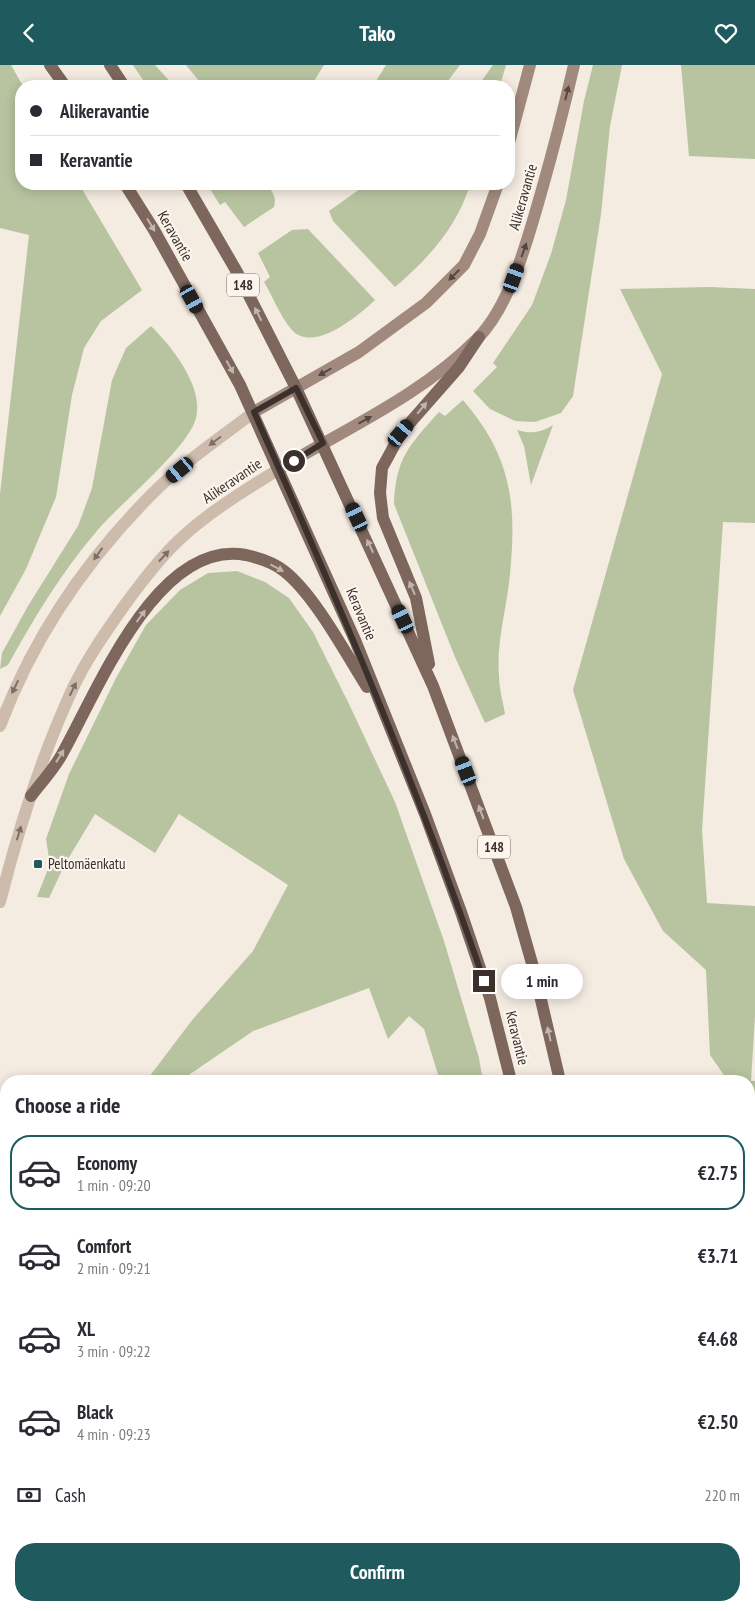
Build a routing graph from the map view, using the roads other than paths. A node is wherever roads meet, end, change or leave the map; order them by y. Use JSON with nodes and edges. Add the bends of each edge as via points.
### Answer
{"nodes":[{"id":1,"x":50,"y":65,"type":"edge"},
{"id":2,"x":110,"y":65,"type":"edge"},
{"id":3,"x":530,"y":65,"type":"edge"},
{"id":4,"x":574,"y":65,"type":"edge"},
{"id":5,"x":61,"y":80,"type":"edge"},
{"id":6,"x":120,"y":80,"type":"edge"},
{"id":7,"x":515,"y":121,"type":"edge"},
{"id":8,"x":129,"y":190,"type":"edge"},
{"id":9,"x":189,"y":190,"type":"edge"},
{"id":10,"x":496,"y":190,"type":"edge"},
{"id":11,"x":479,"y":337,"type":"junction"},
{"id":12,"x":296,"y":388,"type":"junction"},
{"id":13,"x":254,"y":412,"type":"junction"},
{"id":14,"x":323,"y":443,"type":"junction"},
{"id":15,"x":280,"y":469,"type":"junction"},
{"id":16,"x":434,"y":686,"type":"junction"},
{"id":17,"x":382,"y":709,"type":"junction"},
{"id":18,"x":0,"y":726,"type":"edge"},
{"id":19,"x":31,"y":796,"type":"junction"},
{"id":20,"x":0,"y":902,"type":"edge"},
{"id":21,"x":509,"y":1075,"type":"edge"},
{"id":22,"x":559,"y":1075,"type":"edge"}],
"edges":[{"from":1,"to":5,"type":"main road"},
{"from":2,"to":6,"type":"main road"},
{"from":3,"to":7,"type":"main road"},
{"from":11,"to":4,"type":"main road","name":"Alikeravantie","one_way":true,"via":[[514,278],[527,244]]},
{"from":8,"to":13,"type":"main road","name":"Keravantie","one_way":true},
{"from":12,"to":9,"type":"main road","number":"148","one_way":true,"via":[[237,272]]},
{"from":10,"to":12,"type":"main road","name":"Alikeravantie","one_way":true,"via":[[480,234],[464,265],[426,303],[374,341]]},
{"from":14,"to":11,"type":"main road","name":"Alikeravantie","one_way":true,"via":[[437,375]]},
{"from":16,"to":11,"type":"main road","one_way":true,"via":[[416,598],[383,518],[380,493],[382,467],[401,433],[459,367]]},
{"from":12,"to":13,"type":"main road","name":"Alikeravantie"},
{"from":12,"to":14,"type":"main road","number":"148"},
{"from":13,"to":15,"type":"main road","name":"Keravantie"},
{"from":13,"to":18,"type":"street","name":"Alikeravantie","one_way":true,"via":[[154,492],[101,549],[56,614],[14,689]]},
{"from":14,"to":15,"type":"main road","name":"Alikeravantie"},
{"from":16,"to":14,"type":"main road","number":"148","one_way":true},
{"from":15,"to":17,"type":"main road","name":"Keravantie"},
{"from":19,"to":15,"type":"street","name":"Alikeravantie","one_way":true,"via":[[72,689],[133,594],[177,541],[222,506]]},
{"from":22,"to":16,"type":"main road","number":"148","one_way":true,"via":[[516,907]]},
{"from":19,"to":17,"type":"main road","one_way":true,"via":[[60,758],[106,669],[147,608],[173,580],[212,556],[238,554],[258,557],[283,570],[302,587]]},
{"from":17,"to":21,"type":"main road","name":"Keravantie","via":[[461,912],[490,998]]},
{"from":20,"to":19,"type":"street","name":"Alikeravantie","one_way":true}]}
